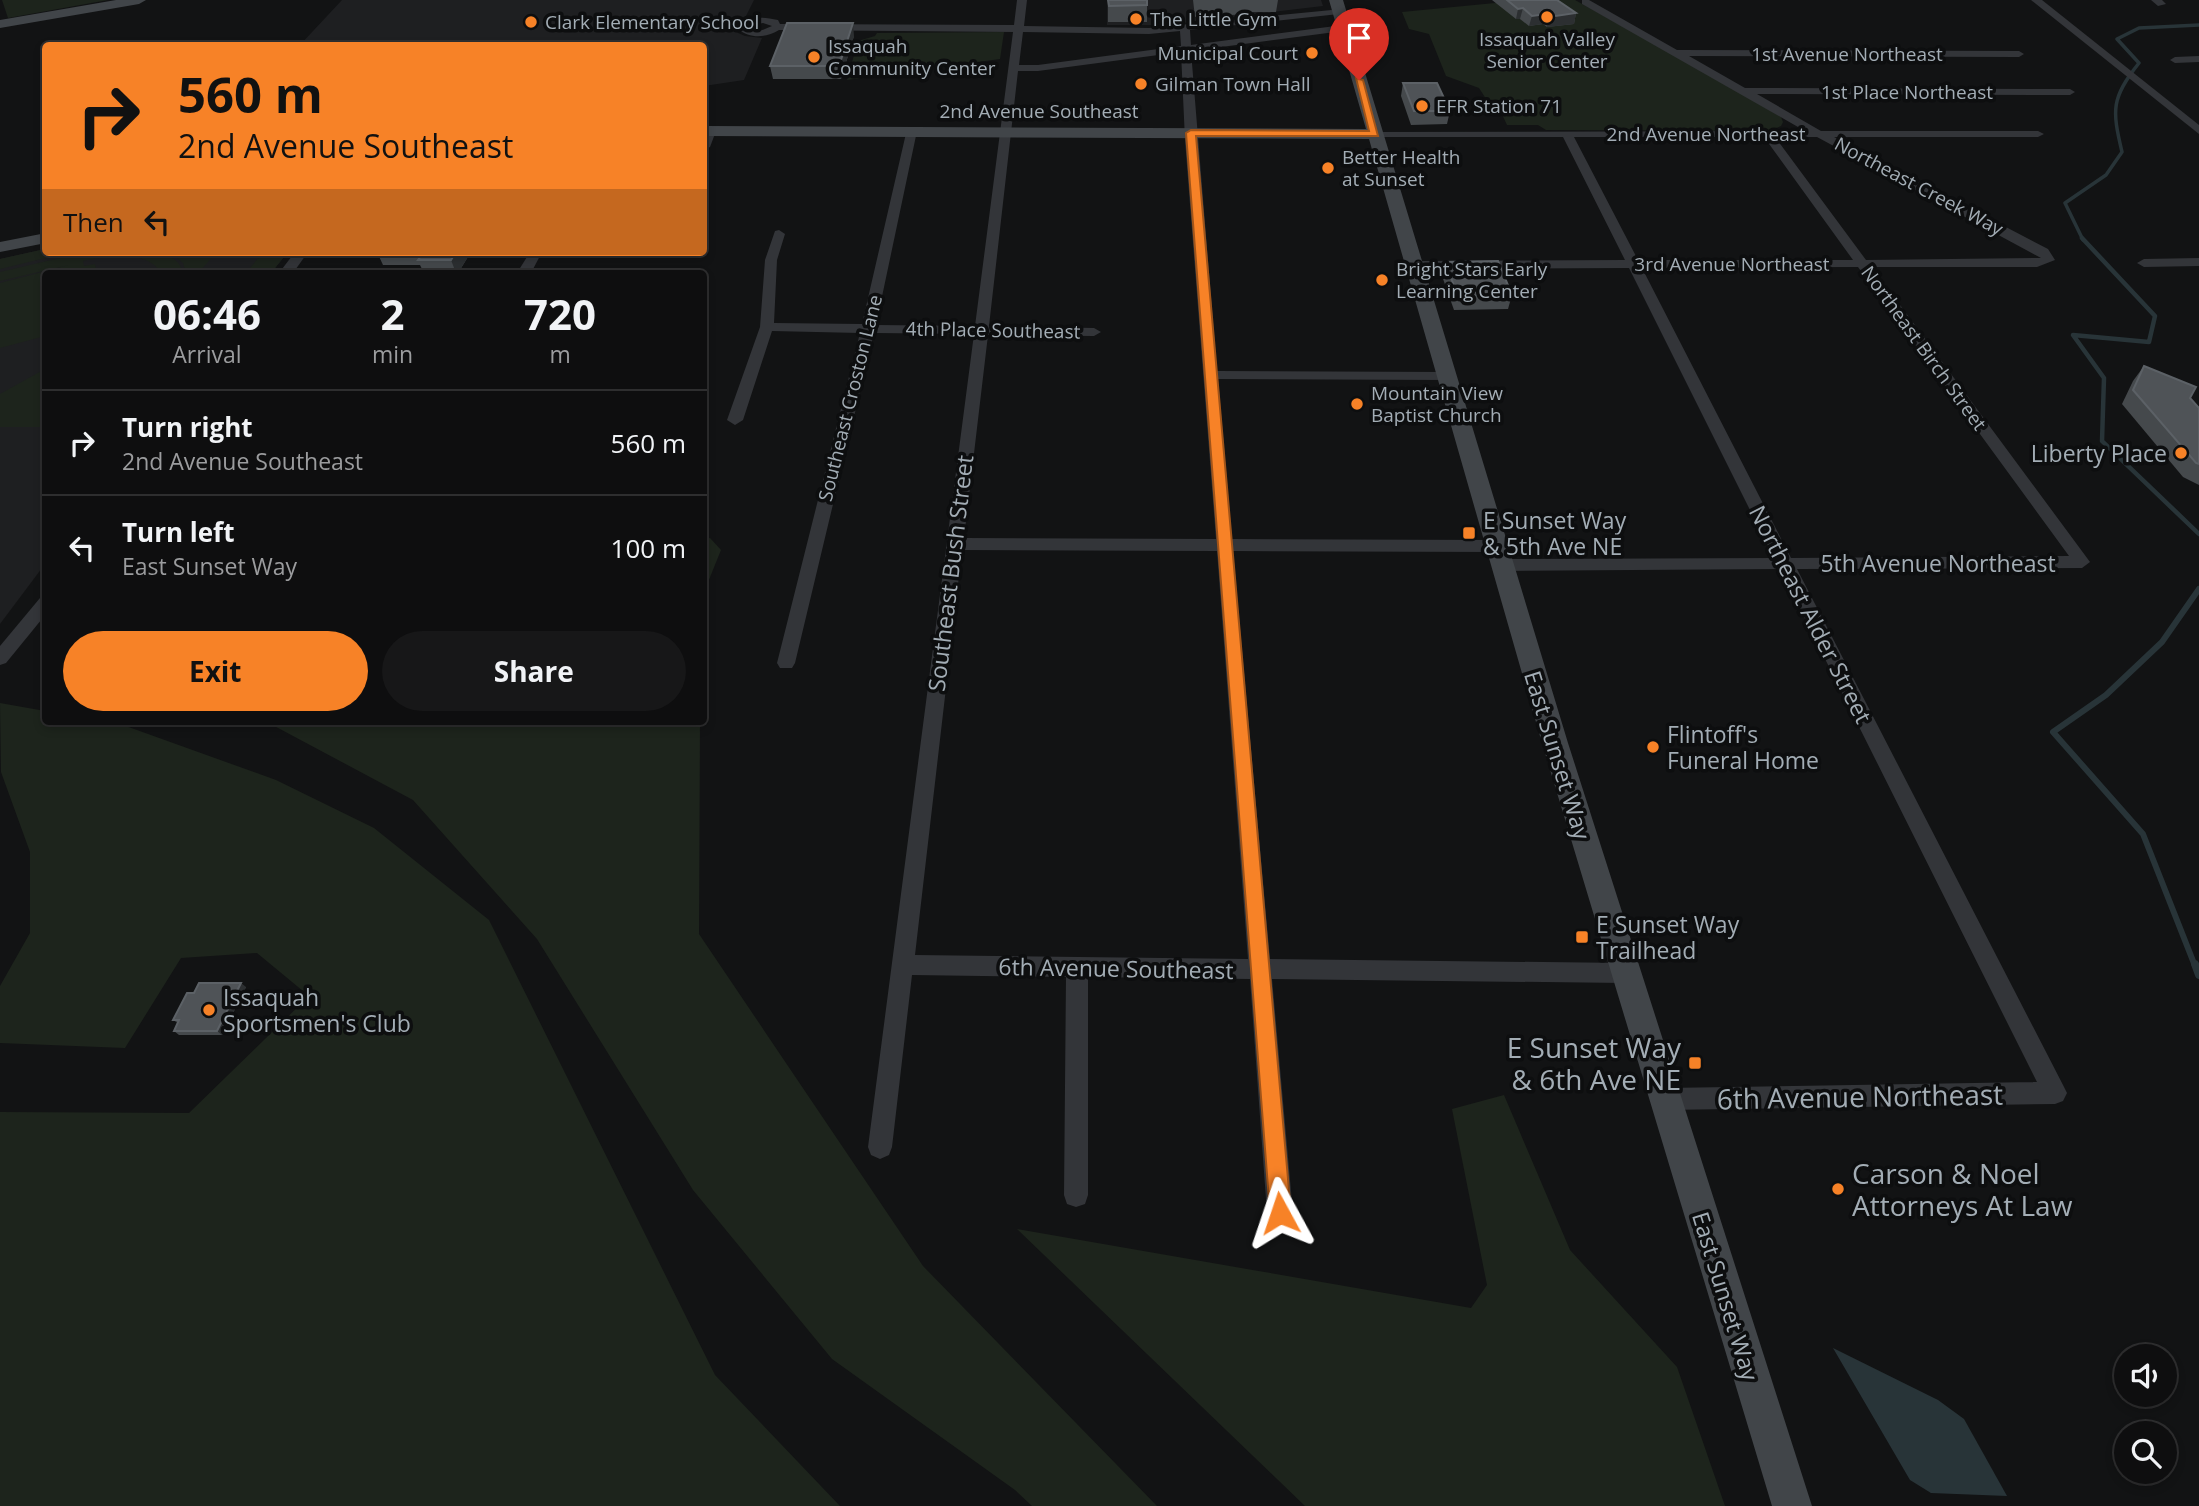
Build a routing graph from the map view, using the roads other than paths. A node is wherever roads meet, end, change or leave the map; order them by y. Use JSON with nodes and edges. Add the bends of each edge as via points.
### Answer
{"nodes":[{"id":1,"x":139,"y":0,"type":"edge"},
{"id":2,"x":1022,"y":0,"type":"edge"},
{"id":3,"x":2036,"y":0,"type":"edge"},
{"id":4,"x":1590,"y":1,"type":"edge"},
{"id":5,"x":1338,"y":6,"type":"edge"},
{"id":6,"x":0,"y":24,"type":"edge"},
{"id":7,"x":777,"y":27,"type":"dead end"},
{"id":8,"x":1185,"y":27,"type":"junction"},
{"id":9,"x":1019,"y":28,"type":"junction"},
{"id":10,"x":1343,"y":28,"type":"junction"},
{"id":11,"x":1184,"y":48,"type":"junction"},
{"id":12,"x":1676,"y":53,"type":"junction"},
{"id":13,"x":2019,"y":54,"type":"dead end"},
{"id":14,"x":2175,"y":60,"type":"dead end"},
{"id":15,"x":2199,"y":60,"type":"edge"},
{"id":16,"x":1013,"y":68,"type":"junction"},
{"id":17,"x":1744,"y":91,"type":"junction"},
{"id":18,"x":2070,"y":92,"type":"dead end"},
{"id":19,"x":1785,"y":115,"type":"junction"},
{"id":20,"x":707,"y":131,"type":"edge"},
{"id":21,"x":911,"y":131,"type":"junction"},
{"id":22,"x":2199,"y":131,"type":"edge"},
{"id":23,"x":1006,"y":132,"type":"junction"},
{"id":24,"x":1191,"y":133,"type":"junction"},
{"id":25,"x":1374,"y":134,"type":"junction"},
{"id":26,"x":1567,"y":134,"type":"junction"},
{"id":27,"x":1771,"y":134,"type":"junction"},
{"id":28,"x":1819,"y":134,"type":"junction"},
{"id":29,"x":2038,"y":134,"type":"dead end"},
{"id":30,"x":779,"y":234,"type":"dead end"},
{"id":31,"x":42,"y":238,"type":"edge"},
{"id":32,"x":0,"y":247,"type":"edge"},
{"id":33,"x":299,"y":256,"type":"edge"},
{"id":34,"x":2049,"y":260,"type":"joint"},
{"id":35,"x":2199,"y":262,"type":"edge"},
{"id":36,"x":2144,"y":263,"type":"dead end"},
{"id":37,"x":1633,"y":264,"type":"junction"},
{"id":38,"x":1863,"y":264,"type":"junction"},
{"id":39,"x":1414,"y":265,"type":"junction"},
{"id":40,"x":288,"y":270,"type":"edge"},
{"id":41,"x":767,"y":327,"type":"junction"},
{"id":42,"x":868,"y":329,"type":"junction"},
{"id":43,"x":981,"y":329,"type":"junction"},
{"id":44,"x":1094,"y":332,"type":"dead end"},
{"id":45,"x":1211,"y":374,"type":"junction"},
{"id":46,"x":1446,"y":376,"type":"junction"},
{"id":47,"x":735,"y":420,"type":"dead end"},
{"id":48,"x":953,"y":544,"type":"junction"},
{"id":49,"x":1224,"y":544,"type":"junction"},
{"id":50,"x":1498,"y":556,"type":"junction"},
{"id":51,"x":2082,"y":562,"type":"joint"},
{"id":52,"x":1787,"y":564,"type":"junction"},
{"id":53,"x":42,"y":607,"type":"edge"},
{"id":54,"x":0,"y":658,"type":"edge"},
{"id":55,"x":786,"y":663,"type":"dead end"},
{"id":56,"x":901,"y":965,"type":"junction"},
{"id":57,"x":1077,"y":967,"type":"junction"},
{"id":58,"x":1260,"y":969,"type":"junction"},
{"id":59,"x":1625,"y":973,"type":"junction"},
{"id":60,"x":2055,"y":1093,"type":"joint"},
{"id":61,"x":1665,"y":1099,"type":"junction"},
{"id":62,"x":880,"y":1147,"type":"dead end"},
{"id":63,"x":1076,"y":1195,"type":"dead end"},
{"id":64,"x":1280,"y":1213,"type":"dead end"},
{"id":65,"x":1792,"y":1506,"type":"edge"}],
"edges":[{"from":1,"to":6,"type":"main road"},
{"from":2,"to":9,"type":"street","name":"Southeast Bush Street"},
{"from":3,"to":22,"type":"street"},
{"from":4,"to":12,"type":"street","name":"Northeast Creek Way"},
{"from":5,"to":8,"type":"street"},
{"from":5,"to":10,"type":"main road","name":"East Sunset Way"},
{"from":7,"to":9,"type":"street"},
{"from":8,"to":9,"type":"street","via":[[1129,32]]},
{"from":8,"to":11,"type":"street"},
{"from":9,"to":16,"type":"street","name":"Southeast Bush Street"},
{"from":10,"to":11,"type":"street"},
{"from":10,"to":25,"type":"main road","name":"East Sunset Way"},
{"from":11,"to":16,"type":"street"},
{"from":11,"to":24,"type":"street"},
{"from":12,"to":13,"type":"street","name":"1st Avenue Northeast"},
{"from":12,"to":17,"type":"street","name":"Northeast Creek Way"},
{"from":14,"to":15,"type":"street"},
{"from":16,"to":23,"type":"street","name":"Southeast Bush Street"},
{"from":17,"to":18,"type":"street","name":"1st Place Northeast"},
{"from":17,"to":19,"type":"street","name":"Northeast Creek Way"},
{"from":19,"to":27,"type":"street","via":[[1786,125]]},
{"from":19,"to":28,"type":"street","name":"Northeast Creek Way"},
{"from":20,"to":21,"type":"main road","name":"2nd Avenue Southeast"},
{"from":21,"to":23,"type":"main road","name":"2nd Avenue Southeast"},
{"from":21,"to":42,"type":"street","name":"Southeast Croston Lane"},
{"from":23,"to":24,"type":"main road","name":"2nd Avenue Southeast"},
{"from":23,"to":43,"type":"street","name":"Southeast Bush Street"},
{"from":24,"to":25,"type":"main road","name":"2nd Avenue Southeast"},
{"from":24,"to":45,"type":"street"},
{"from":25,"to":26,"type":"street","name":"2nd Avenue Northeast"},
{"from":25,"to":39,"type":"main road","name":"East Sunset Way"},
{"from":26,"to":27,"type":"street","name":"2nd Avenue Northeast"},
{"from":26,"to":37,"type":"street","name":"Northeast Alder Street"},
{"from":27,"to":28,"type":"street","name":"2nd Avenue Northeast"},
{"from":27,"to":38,"type":"street","name":"Northeast Birch Street"},
{"from":28,"to":29,"type":"street","name":"2nd Avenue Northeast"},
{"from":28,"to":34,"type":"street","name":"Northeast Creek Way","via":[[2043,252]]},
{"from":30,"to":41,"type":"street","via":[[771,260]]},
{"from":31,"to":32,"type":"main road"},
{"from":33,"to":40,"type":"street"},
{"from":34,"to":38,"type":"street","name":"3rd Avenue Northeast"},
{"from":35,"to":36,"type":"street"},
{"from":37,"to":38,"type":"street","name":"3rd Avenue Northeast"},
{"from":37,"to":39,"type":"street","name":"3rd Avenue Northeast"},
{"from":37,"to":52,"type":"street","name":"Northeast Alder Street"},
{"from":38,"to":51,"type":"street","name":"Northeast Birch Street"},
{"from":39,"to":46,"type":"main road","name":"East Sunset Way"},
{"from":41,"to":42,"type":"street","name":"4th Place Southeast"},
{"from":41,"to":47,"type":"street"},
{"from":42,"to":43,"type":"street","name":"4th Place Southeast"},
{"from":42,"to":55,"type":"street","name":"Southeast Croston Lane"},
{"from":43,"to":44,"type":"street","name":"4th Place Southeast"},
{"from":43,"to":48,"type":"street","name":"Southeast Bush Street"},
{"from":45,"to":46,"type":"street"},
{"from":45,"to":49,"type":"street"},
{"from":46,"to":50,"type":"main road","name":"East Sunset Way"},
{"from":48,"to":49,"type":"street"},
{"from":48,"to":56,"type":"street","name":"Southeast Bush Street"},
{"from":49,"to":50,"type":"street"},
{"from":49,"to":58,"type":"street"},
{"from":50,"to":52,"type":"street","name":"5th Avenue Northeast"},
{"from":50,"to":59,"type":"main road","name":"East Sunset Way"},
{"from":51,"to":52,"type":"street","name":"5th Avenue Northeast"},
{"from":52,"to":60,"type":"street","name":"Northeast Alder Street"},
{"from":53,"to":54,"type":"street"},
{"from":56,"to":57,"type":"street","name":"6th Avenue Southeast"},
{"from":56,"to":62,"type":"street","name":"Southeast Bush Street"},
{"from":57,"to":58,"type":"street","name":"6th Avenue Southeast"},
{"from":57,"to":63,"type":"street"},
{"from":58,"to":59,"type":"street","name":"6th Avenue Southeast"},
{"from":58,"to":64,"type":"street"},
{"from":59,"to":61,"type":"main road","name":"East Sunset Way"},
{"from":60,"to":61,"type":"street","name":"6th Avenue Northeast"},
{"from":61,"to":65,"type":"main road","name":"East Sunset Way"}]}
